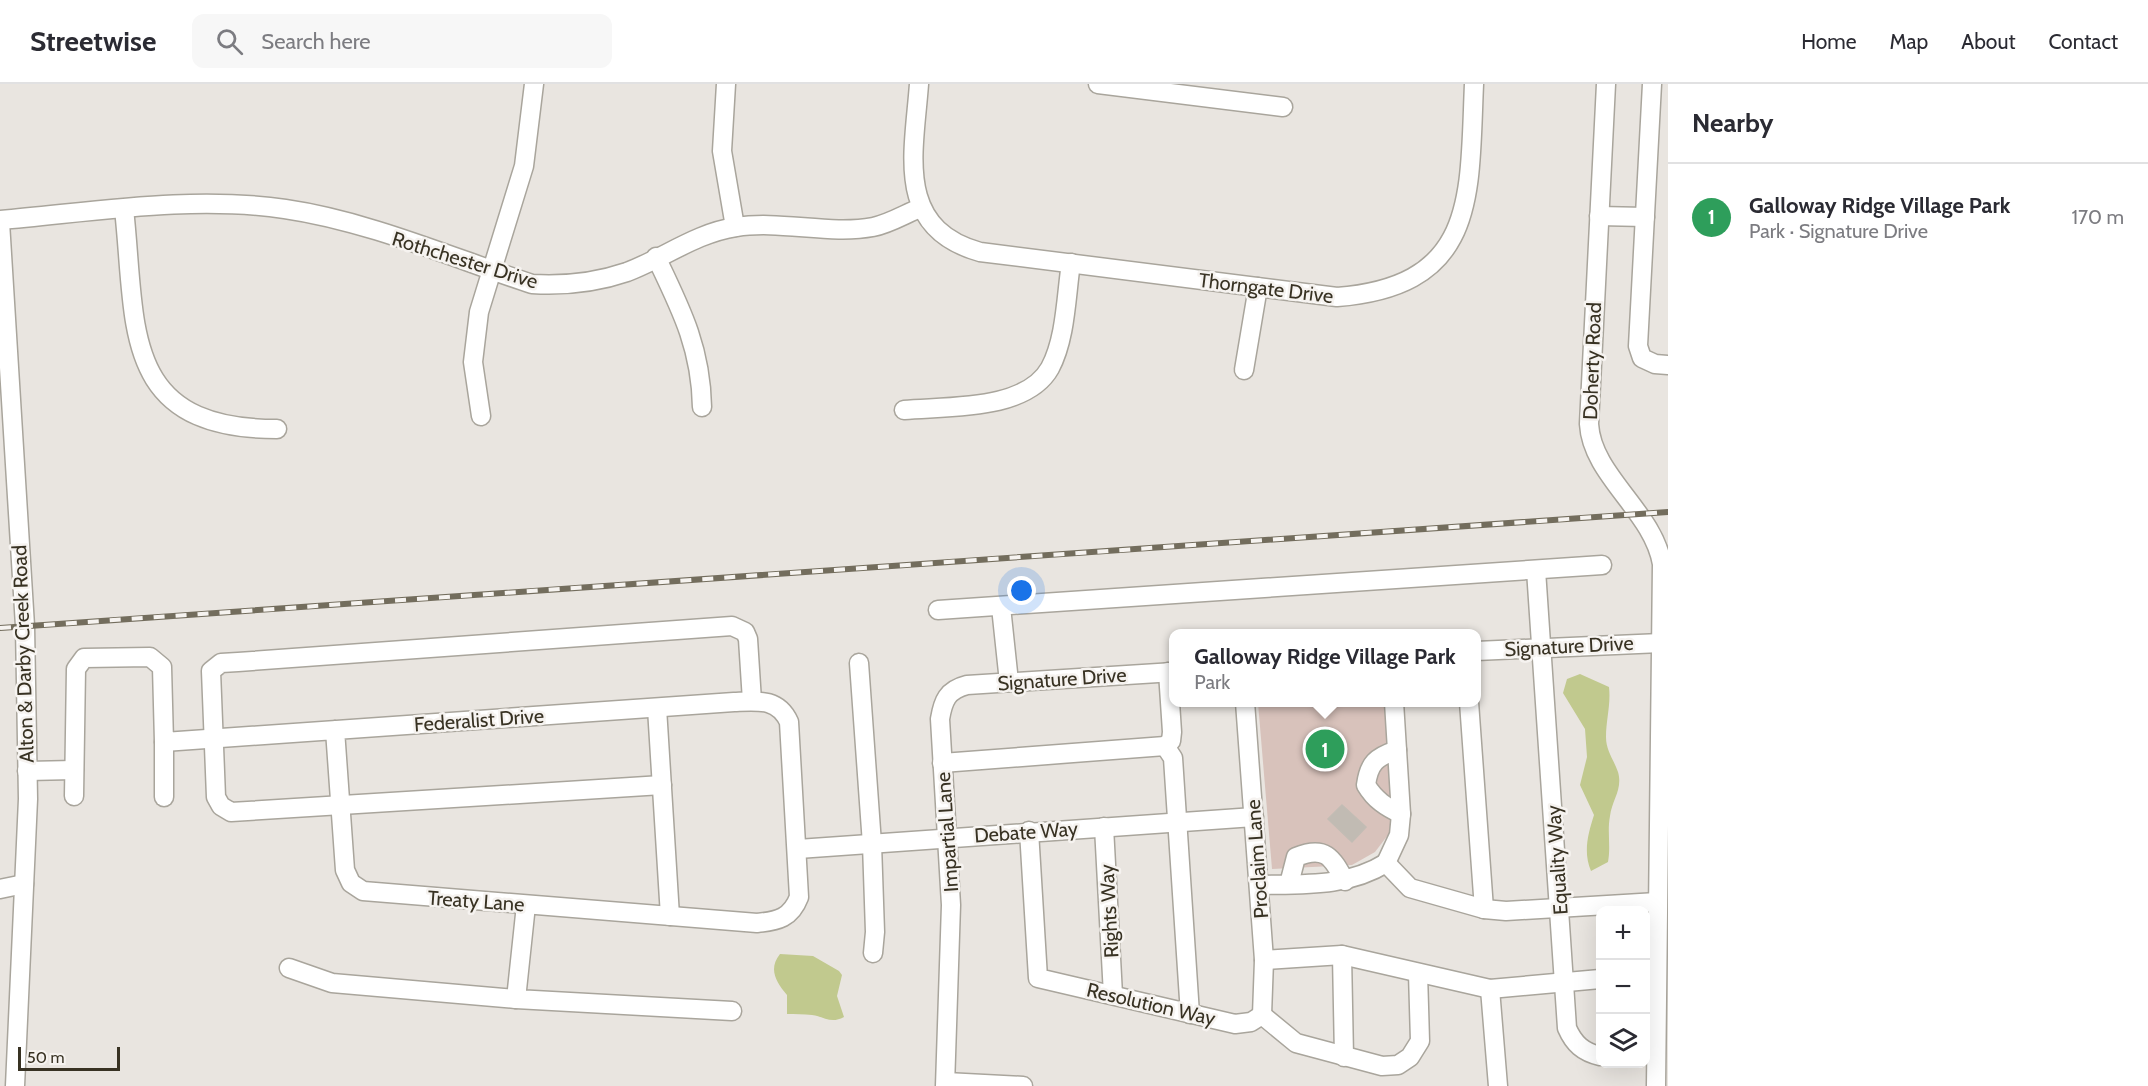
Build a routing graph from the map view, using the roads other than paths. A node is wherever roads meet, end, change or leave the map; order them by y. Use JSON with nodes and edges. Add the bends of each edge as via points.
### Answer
{"nodes":[{"id":1,"x":534,"y":84,"type":"edge"},
{"id":2,"x":726,"y":84,"type":"edge"},
{"id":3,"x":919,"y":84,"type":"edge"},
{"id":4,"x":1098,"y":84,"type":"edge"},
{"id":5,"x":1474,"y":84,"type":"edge"},
{"id":6,"x":1606,"y":84,"type":"edge"},
{"id":7,"x":1657,"y":91,"type":"edge"},
{"id":8,"x":1283,"y":107,"type":"dead end"},
{"id":9,"x":920,"y":208,"type":"junction"},
{"id":10,"x":124,"y":209,"type":"junction"},
{"id":11,"x":1599,"y":216,"type":"junction"},
{"id":12,"x":1645,"y":218,"type":"junction"},
{"id":13,"x":0,"y":221,"type":"edge"},
{"id":14,"x":735,"y":227,"type":"junction"},
{"id":15,"x":656,"y":257,"type":"junction"},
{"id":16,"x":1071,"y":263,"type":"junction"},
{"id":17,"x":492,"y":271,"type":"junction"},
{"id":18,"x":1258,"y":287,"type":"junction"},
{"id":19,"x":3,"y":325,"type":"edge"},
{"id":20,"x":1668,"y":365,"type":"edge"},
{"id":21,"x":1244,"y":370,"type":"dead end"},
{"id":22,"x":702,"y":407,"type":"dead end"},
{"id":23,"x":904,"y":410,"type":"dead end"},
{"id":24,"x":481,"y":416,"type":"dead end"},
{"id":25,"x":277,"y":429,"type":"dead end"},
{"id":26,"x":1602,"y":566,"type":"dead end"},
{"id":27,"x":1536,"y":570,"type":"junction"},
{"id":28,"x":1001,"y":607,"type":"junction"},
{"id":29,"x":938,"y":610,"type":"dead end"},
{"id":30,"x":1661,"y":643,"type":"junction"},
{"id":31,"x":1541,"y":647,"type":"junction"},
{"id":32,"x":1481,"y":651,"type":"edge"},
{"id":33,"x":859,"y":663,"type":"dead end"},
{"id":34,"x":1169,"y":672,"type":"edge"},
{"id":35,"x":1009,"y":682,"type":"junction"},
{"id":36,"x":951,"y":690,"type":"joint"},
{"id":37,"x":752,"y":701,"type":"junction"},
{"id":38,"x":1172,"y":707,"type":"edge"},
{"id":39,"x":1245,"y":707,"type":"edge"},
{"id":40,"x":1394,"y":707,"type":"edge"},
{"id":41,"x":1469,"y":707,"type":"edge"},
{"id":42,"x":657,"y":708,"type":"junction"},
{"id":43,"x":335,"y":730,"type":"junction"},
{"id":44,"x":213,"y":738,"type":"junction"},
{"id":45,"x":172,"y":742,"type":"junction"},
{"id":46,"x":1165,"y":746,"type":"junction"},
{"id":47,"x":1397,"y":750,"type":"junction"},
{"id":48,"x":942,"y":763,"type":"junction"},
{"id":49,"x":74,"y":770,"type":"junction"},
{"id":50,"x":27,"y":771,"type":"junction"},
{"id":51,"x":662,"y":785,"type":"junction"},
{"id":52,"x":74,"y":796,"type":"dead end"},
{"id":53,"x":164,"y":797,"type":"dead end"},
{"id":54,"x":339,"y":806,"type":"junction"},
{"id":55,"x":1401,"y":814,"type":"junction"},
{"id":56,"x":1254,"y":817,"type":"junction"},
{"id":57,"x":1179,"y":821,"type":"junction"},
{"id":58,"x":1104,"y":826,"type":"junction"},
{"id":59,"x":1029,"y":831,"type":"junction"},
{"id":60,"x":948,"y":839,"type":"junction"},
{"id":61,"x":872,"y":844,"type":"junction"},
{"id":62,"x":798,"y":849,"type":"junction"},
{"id":63,"x":1386,"y":863,"type":"junction"},
{"id":64,"x":1345,"y":881,"type":"junction"},
{"id":65,"x":10,"y":884,"type":"edge"},
{"id":66,"x":1289,"y":884,"type":"junction"},
{"id":67,"x":1259,"y":885,"type":"junction"},
{"id":68,"x":1657,"y":902,"type":"junction"},
{"id":69,"x":526,"y":905,"type":"junction"},
{"id":70,"x":1560,"y":907,"type":"junction"},
{"id":71,"x":1484,"y":909,"type":"junction"},
{"id":72,"x":670,"y":916,"type":"junction"},
{"id":73,"x":873,"y":953,"type":"dead end"},
{"id":74,"x":1342,"y":955,"type":"junction"},
{"id":75,"x":1264,"y":960,"type":"junction"},
{"id":76,"x":289,"y":968,"type":"dead end"},
{"id":77,"x":1418,"y":973,"type":"junction"},
{"id":78,"x":1596,"y":980,"type":"edge"},
{"id":79,"x":1565,"y":982,"type":"junction"},
{"id":80,"x":1490,"y":989,"type":"junction"},
{"id":81,"x":1113,"y":995,"type":"junction"},
{"id":82,"x":516,"y":999,"type":"junction"},
{"id":83,"x":732,"y":1011,"type":"dead end"},
{"id":84,"x":1190,"y":1014,"type":"junction"},
{"id":85,"x":1262,"y":1015,"type":"junction"},
{"id":86,"x":1596,"y":1054,"type":"edge"},
{"id":87,"x":1651,"y":1056,"type":"edge"},
{"id":88,"x":1344,"y":1057,"type":"junction"},
{"id":89,"x":945,"y":1084,"type":"edge"},
{"id":90,"x":15,"y":1086,"type":"edge"},
{"id":91,"x":1023,"y":1086,"type":"edge"},
{"id":92,"x":1498,"y":1086,"type":"edge"},
{"id":93,"x":1656,"y":1086,"type":"edge"}],
"edges":[{"from":1,"to":17,"type":"street","via":[[524,165]]},
{"from":2,"to":14,"type":"street","via":[[722,151]]},
{"from":3,"to":9,"type":"street","via":[[914,183]]},
{"from":4,"to":8,"type":"street"},
{"from":5,"to":18,"type":"street","name":"Thorngate Drive","via":[[1470,178],[1464,213],[1432,266],[1401,285],[1372,295],[1337,297]]},
{"from":6,"to":11,"type":"street","name":"Doherty Road"},
{"from":7,"to":12,"type":"street"},
{"from":9,"to":14,"type":"street","name":"Rothchester Drive","via":[[875,226]]},
{"from":9,"to":16,"type":"street","name":"Thorngate Drive","via":[[938,231],[965,248]]},
{"from":10,"to":13,"type":"street","name":"Rothchester Drive"},
{"from":10,"to":17,"type":"street","name":"Rothchester Drive","via":[[232,204],[286,209],[337,220]]},
{"from":10,"to":25,"type":"street","via":[[135,331],[150,374],[172,399],[194,414],[212,421]]},
{"from":11,"to":12,"type":"street"},
{"from":11,"to":30,"type":"street","name":"Doherty Road","via":[[1590,435],[1603,463],[1659,552]]},
{"from":12,"to":20,"type":"street","via":[[1638,346],[1642,358]]},
{"from":13,"to":19,"type":"street","name":"Alton & Darby Creek Road"},
{"from":14,"to":15,"type":"street","name":"Rothchester Drive","via":[[708,234]]},
{"from":15,"to":17,"type":"street","name":"Rothchester Drive","via":[[628,271],[581,284],[532,284]]},
{"from":15,"to":22,"type":"street","via":[[688,322],[696,349]]},
{"from":16,"to":18,"type":"street","name":"Thorngate Drive"},
{"from":16,"to":23,"type":"street","via":[[1060,338],[1050,369],[1026,392],[995,402]]},
{"from":17,"to":24,"type":"street","via":[[479,312],[473,362]]},
{"from":18,"to":21,"type":"street"},
{"from":19,"to":50,"type":"street","name":"Alton & Darby Creek Road","via":[[24,618]]},
{"from":26,"to":27,"type":"street"},
{"from":27,"to":28,"type":"street"},
{"from":27,"to":31,"type":"street","name":"Equality Way"},
{"from":28,"to":29,"type":"street"},
{"from":28,"to":35,"type":"street"},
{"from":30,"to":31,"type":"street","name":"Signature Drive"},
{"from":30,"to":68,"type":"street","name":"Doherty Road"},
{"from":31,"to":32,"type":"street","name":"Signature Drive"},
{"from":31,"to":70,"type":"street","name":"Equality Way"},
{"from":33,"to":61,"type":"street"},
{"from":34,"to":35,"type":"street","name":"Signature Drive"},
{"from":35,"to":36,"type":"street","name":"Signature Drive"},
{"from":36,"to":48,"type":"street","name":"Impartial Lane","via":[[940,719]]},
{"from":37,"to":42,"type":"street","name":"Federalist Drive"},
{"from":37,"to":44,"type":"street","via":[[748,639],[745,632],[732,626],[221,663],[211,672]]},
{"from":37,"to":62,"type":"street","name":"Federalist Drive","via":[[778,706],[789,722]]},
{"from":38,"to":46,"type":"street","via":[[1171,741]]},
{"from":39,"to":56,"type":"street","name":"Proclaim Lane"},
{"from":40,"to":47,"type":"street"},
{"from":41,"to":71,"type":"street"},
{"from":42,"to":43,"type":"street","name":"Federalist Drive"},
{"from":42,"to":51,"type":"street"},
{"from":43,"to":44,"type":"street","name":"Federalist Drive"},
{"from":43,"to":54,"type":"street","name":"Treaty Lane"},
{"from":44,"to":45,"type":"street","name":"Federalist Drive"},
{"from":44,"to":54,"type":"street","via":[[216,797],[231,812]]},
{"from":45,"to":49,"type":"street","via":[[162,668],[157,661],[150,657],[84,658],[76,669]]},
{"from":45,"to":53,"type":"street"},
{"from":46,"to":48,"type":"street"},
{"from":46,"to":57,"type":"street","via":[[1173,758]]},
{"from":47,"to":55,"type":"street"},
{"from":47,"to":55,"type":"street","via":[[1378,756],[1369,767],[1366,785],[1384,806]]},
{"from":48,"to":60,"type":"street","name":"Impartial Lane"},
{"from":49,"to":50,"type":"street"},
{"from":49,"to":52,"type":"street"},
{"from":50,"to":65,"type":"street","name":"Alton & Darby Creek Road"},
{"from":51,"to":54,"type":"street"},
{"from":51,"to":72,"type":"street"},
{"from":54,"to":69,"type":"street","name":"Treaty Lane","via":[[346,876],[363,891]]},
{"from":55,"to":63,"type":"street","via":[[1399,835]]},
{"from":56,"to":57,"type":"street","name":"Debate Way"},
{"from":56,"to":67,"type":"street","name":"Proclaim Lane"},
{"from":57,"to":58,"type":"street","name":"Debate Way"},
{"from":57,"to":84,"type":"street"},
{"from":58,"to":59,"type":"street","name":"Debate Way"},
{"from":58,"to":81,"type":"street","name":"Rights Way"},
{"from":59,"to":60,"type":"street","name":"Debate Way"},
{"from":59,"to":81,"type":"street","name":"Resolution Way","via":[[1038,978]]},
{"from":60,"to":61,"type":"street","name":"Debate Way"},
{"from":60,"to":89,"type":"street","name":"Impartial Lane","via":[[951,977]]},
{"from":61,"to":62,"type":"street","name":"Debate Way"},
{"from":61,"to":73,"type":"street"},
{"from":62,"to":72,"type":"street","name":"Treaty Lane","via":[[799,897],[795,907],[778,920],[757,923]]},
{"from":63,"to":64,"type":"street"},
{"from":63,"to":71,"type":"street","via":[[1410,888]]},
{"from":64,"to":66,"type":"street"},
{"from":64,"to":66,"type":"street","via":[[1335,862],[1324,852],[1309,851],[1296,857]]},
{"from":65,"to":90,"type":"street","name":"Alton & Darby Creek Road"},
{"from":66,"to":67,"type":"street"},
{"from":67,"to":75,"type":"street","name":"Proclaim Lane"},
{"from":68,"to":70,"type":"street"},
{"from":68,"to":87,"type":"street","name":"Doherty Road"},
{"from":69,"to":72,"type":"street","name":"Treaty Lane"},
{"from":69,"to":82,"type":"street"},
{"from":70,"to":71,"type":"street"},
{"from":70,"to":79,"type":"street","name":"Equality Way"},
{"from":74,"to":75,"type":"street"},
{"from":74,"to":77,"type":"street"},
{"from":74,"to":88,"type":"street"},
{"from":75,"to":85,"type":"street","name":"Proclaim Lane"},
{"from":76,"to":82,"type":"street","via":[[332,983]]},
{"from":77,"to":80,"type":"street"},
{"from":77,"to":88,"type":"street","via":[[1420,1041],[1410,1058],[1398,1065],[1382,1066]]},
{"from":78,"to":79,"type":"street"},
{"from":79,"to":80,"type":"street"},
{"from":79,"to":86,"type":"street","name":"Equality Way","via":[[1570,1036],[1581,1048]]},
{"from":80,"to":92,"type":"street"},
{"from":81,"to":84,"type":"street","name":"Resolution Way"},
{"from":82,"to":83,"type":"street"},
{"from":84,"to":85,"type":"street","name":"Resolution Way","via":[[1235,1024],[1251,1022]]},
{"from":85,"to":88,"type":"street","via":[[1296,1043]]},
{"from":87,"to":93,"type":"street","name":"Doherty Road"},
{"from":89,"to":91,"type":"street"}]}
